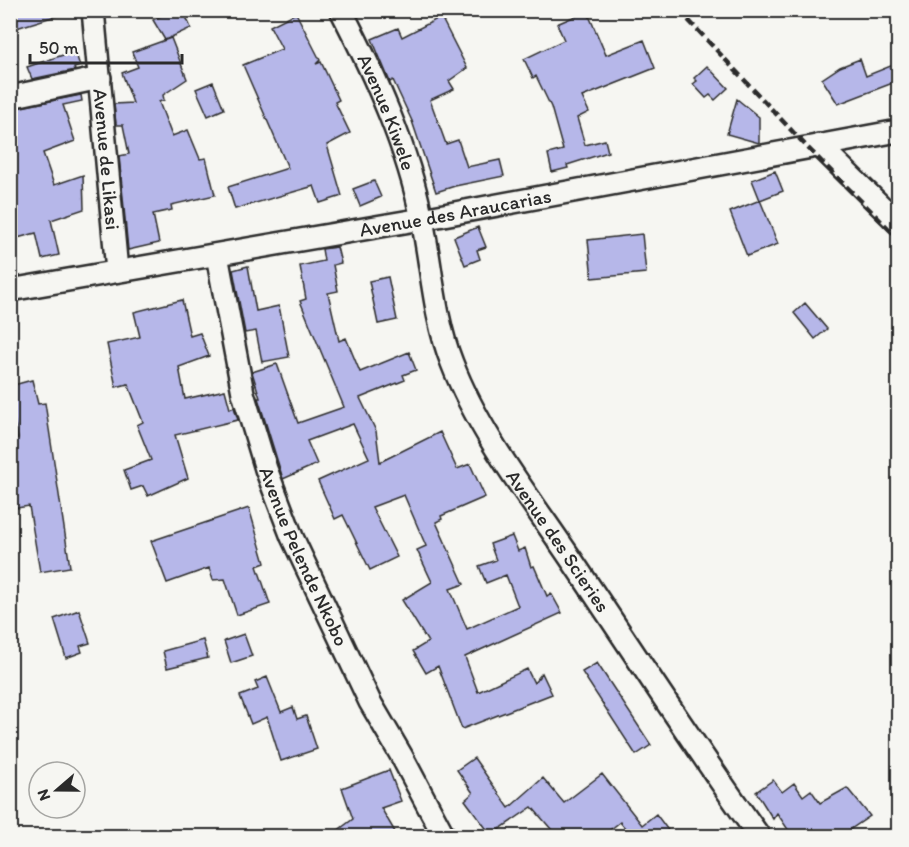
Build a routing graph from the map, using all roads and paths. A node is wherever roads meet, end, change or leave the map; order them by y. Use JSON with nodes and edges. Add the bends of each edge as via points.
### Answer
{"nodes":[{"id":1,"x":93,"y":10,"type":"edge"},
{"id":2,"x":341,"y":10,"type":"edge"},
{"id":3,"x":100,"y":78,"type":"junction"},
{"id":4,"x":10,"y":97,"type":"edge"},
{"id":5,"x":898,"y":131,"type":"edge"},
{"id":6,"x":819,"y":145,"type":"junction"},
{"id":7,"x":422,"y":219,"type":"junction"},
{"id":8,"x":898,"y":223,"type":"edge"},
{"id":9,"x":217,"y":255,"type":"junction"},
{"id":10,"x":117,"y":271,"type":"junction"},
{"id":11,"x":10,"y":290,"type":"edge"},
{"id":12,"x":750,"y":833,"type":"edge"},
{"id":13,"x":444,"y":837,"type":"edge"}],
"edges":[{"from":1,"to":3,"type":"street","name":"Avenue de Likasi"},
{"from":2,"to":7,"type":"street","name":"Avenue Kiwele","via":[[395,130]]},
{"from":3,"to":4,"type":"street"},
{"from":3,"to":10,"type":"street","name":"Avenue de Likasi"},
{"from":5,"to":6,"type":"street","name":"Avenue des Araucarias"},
{"from":6,"to":7,"type":"street","name":"Avenue des Araucarias"},
{"from":6,"to":8,"type":"street"},
{"from":7,"to":9,"type":"street","name":"Avenue des Araucarias"},
{"from":7,"to":12,"type":"street","name":"Avenue des Scieries","via":[[443,335],[452,363],[481,420]]},
{"from":9,"to":10,"type":"street","name":"Avenue des Araucarias"},
{"from":9,"to":13,"type":"street","name":"Avenue Pelende Nkobo","via":[[243,393],[291,537],[370,702]]},
{"from":10,"to":11,"type":"street","name":"Avenue des Araucarias"}]}
